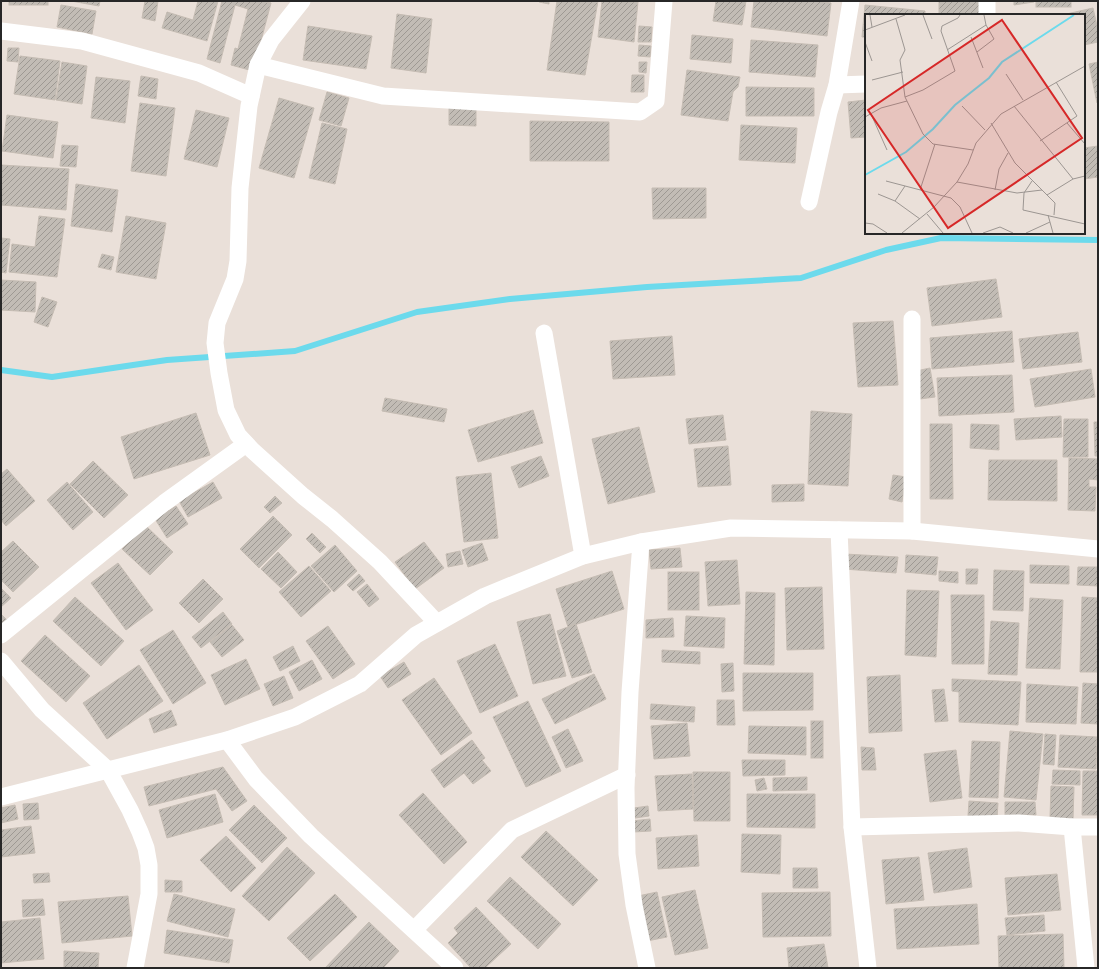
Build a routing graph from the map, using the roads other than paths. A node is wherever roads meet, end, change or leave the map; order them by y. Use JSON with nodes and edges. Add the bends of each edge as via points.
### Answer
{"nodes":[{"id":1,"x":302,"y":1,"type":"edge"},
{"id":2,"x":664,"y":1,"type":"edge"},
{"id":3,"x":851,"y":1,"type":"edge"},
{"id":4,"x":987,"y":1,"type":"edge"},
{"id":5,"x":987,"y":14,"type":"edge"},
{"id":6,"x":2,"y":33,"type":"edge"},
{"id":7,"x":258,"y":65,"type":"junction"},
{"id":8,"x":837,"y":84,"type":"junction"},
{"id":9,"x":865,"y":84,"type":"edge"},
{"id":10,"x":251,"y":96,"type":"junction"},
{"id":11,"x":809,"y":202,"type":"dead end"},
{"id":12,"x":912,"y":319,"type":"dead end"},
{"id":13,"x":544,"y":333,"type":"dead end"},
{"id":14,"x":246,"y":444,"type":"junction"},
{"id":15,"x":839,"y":530,"type":"junction"},
{"id":16,"x":912,"y":531,"type":"junction"},
{"id":17,"x":641,"y":542,"type":"junction"},
{"id":18,"x":1098,"y":549,"type":"edge"},
{"id":19,"x":583,"y":556,"type":"junction"},
{"id":20,"x":437,"y":623,"type":"junction"},
{"id":21,"x":1,"y":635,"type":"edge"},
{"id":22,"x":1,"y":661,"type":"edge"},
{"id":23,"x":227,"y":740,"type":"junction"},
{"id":24,"x":108,"y":770,"type":"junction"},
{"id":25,"x":626,"y":775,"type":"junction"},
{"id":26,"x":1,"y":796,"type":"edge"},
{"id":27,"x":852,"y":827,"type":"junction"},
{"id":28,"x":1072,"y":827,"type":"junction"},
{"id":29,"x":1098,"y":827,"type":"edge"},
{"id":30,"x":414,"y":930,"type":"junction"},
{"id":31,"x":135,"y":968,"type":"edge"},
{"id":32,"x":455,"y":968,"type":"edge"},
{"id":33,"x":647,"y":968,"type":"edge"},
{"id":34,"x":868,"y":968,"type":"edge"},
{"id":35,"x":1086,"y":968,"type":"edge"}],
"edges":[{"from":1,"to":7,"type":"street","via":[[271,40]]},
{"from":2,"to":7,"type":"street","via":[[656,101],[640,112],[383,96]]},
{"from":3,"to":8,"type":"street"},
{"from":4,"to":5,"type":"street"},
{"from":6,"to":10,"type":"street","via":[[82,41],[199,73]]},
{"from":7,"to":10,"type":"street"},
{"from":8,"to":9,"type":"street"},
{"from":8,"to":11,"type":"street"},
{"from":10,"to":14,"type":"street","via":[[240,188],[238,261],[217,323],[215,344],[226,410],[238,435]]},
{"from":12,"to":16,"type":"street"},
{"from":13,"to":19,"type":"street"},
{"from":14,"to":20,"type":"street","via":[[380,562]]},
{"from":14,"to":21,"type":"street","via":[[164,503]]},
{"from":15,"to":16,"type":"street"},
{"from":15,"to":17,"type":"street","via":[[731,528]]},
{"from":15,"to":27,"type":"street"},
{"from":16,"to":18,"type":"street"},
{"from":17,"to":19,"type":"street"},
{"from":17,"to":25,"type":"street"},
{"from":19,"to":20,"type":"street","via":[[485,596]]},
{"from":20,"to":23,"type":"street","via":[[416,635],[360,684],[295,717]]},
{"from":22,"to":24,"type":"street","via":[[42,710]]},
{"from":23,"to":24,"type":"street"},
{"from":23,"to":30,"type":"street","via":[[256,779],[311,836]]},
{"from":24,"to":26,"type":"street"},
{"from":24,"to":31,"type":"street","via":[[130,810],[146,848],[149,894]]},
{"from":25,"to":30,"type":"street","via":[[512,830]]},
{"from":25,"to":33,"type":"street","via":[[627,854]]},
{"from":27,"to":28,"type":"street","via":[[1019,823]]},
{"from":27,"to":34,"type":"street"},
{"from":28,"to":29,"type":"street"},
{"from":28,"to":35,"type":"street"},
{"from":30,"to":32,"type":"street"}]}
